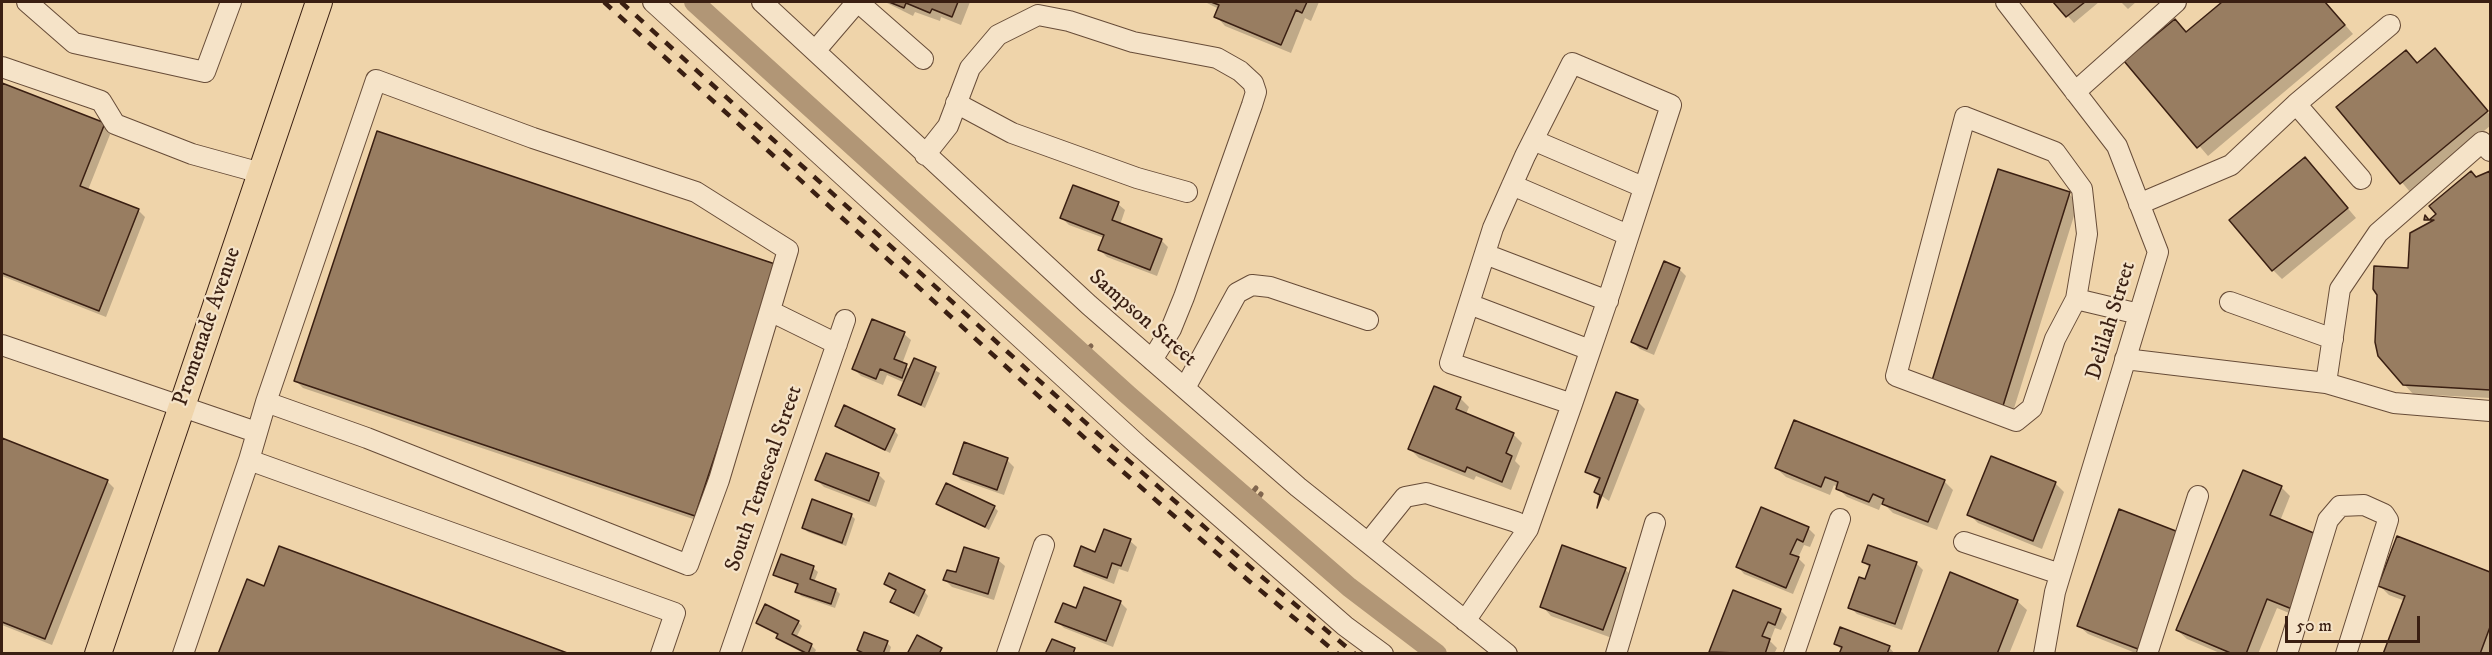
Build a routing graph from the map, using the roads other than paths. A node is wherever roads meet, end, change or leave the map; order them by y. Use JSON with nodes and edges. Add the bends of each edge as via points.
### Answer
{"nodes":[{"id":1,"x":27,"y":2,"type":"edge"},
{"id":2,"x":231,"y":2,"type":"edge"},
{"id":3,"x":319,"y":2,"type":"edge"},
{"id":4,"x":653,"y":2,"type":"edge"},
{"id":5,"x":762,"y":2,"type":"edge"},
{"id":6,"x":857,"y":2,"type":"edge"},
{"id":7,"x":2006,"y":2,"type":"edge"},
{"id":8,"x":2176,"y":2,"type":"edge"},
{"id":9,"x":2390,"y":25,"type":"dead end"},
{"id":10,"x":814,"y":51,"type":"junction"},
{"id":11,"x":923,"y":59,"type":"dead end"},
{"id":12,"x":2,"y":67,"type":"edge"},
{"id":13,"x":2075,"y":92,"type":"junction"},
{"id":14,"x":956,"y":103,"type":"junction"},
{"id":15,"x":2296,"y":105,"type":"junction"},
{"id":16,"x":1533,"y":140,"type":"junction"},
{"id":17,"x":2490,"y":151,"type":"edge"},
{"id":18,"x":925,"y":154,"type":"junction"},
{"id":19,"x":261,"y":173,"type":"junction"},
{"id":20,"x":2361,"y":179,"type":"dead end"},
{"id":21,"x":1512,"y":184,"type":"junction"},
{"id":22,"x":1643,"y":187,"type":"junction"},
{"id":23,"x":1187,"y":192,"type":"dead end"},
{"id":24,"x":2139,"y":204,"type":"junction"},
{"id":25,"x":1628,"y":235,"type":"junction"},
{"id":26,"x":1485,"y":254,"type":"junction"},
{"id":27,"x":2076,"y":299,"type":"junction"},
{"id":28,"x":1608,"y":301,"type":"junction"},
{"id":29,"x":2230,"y":302,"type":"dead end"},
{"id":30,"x":1469,"y":304,"type":"junction"},
{"id":31,"x":770,"y":311,"type":"junction"},
{"id":32,"x":2139,"y":314,"type":"junction"},
{"id":33,"x":845,"y":320,"type":"dead end"},
{"id":34,"x":1368,"y":320,"type":"dead end"},
{"id":35,"x":2333,"y":339,"type":"junction"},
{"id":36,"x":837,"y":344,"type":"junction"},
{"id":37,"x":2,"y":345,"type":"edge"},
{"id":38,"x":1590,"y":350,"type":"junction"},
{"id":39,"x":2126,"y":359,"type":"junction"},
{"id":40,"x":1152,"y":360,"type":"junction"},
{"id":41,"x":2326,"y":383,"type":"junction"},
{"id":42,"x":1185,"y":388,"type":"junction"},
{"id":43,"x":266,"y":402,"type":"junction"},
{"id":44,"x":1572,"y":404,"type":"junction"},
{"id":45,"x":182,"y":406,"type":"junction"},
{"id":46,"x":2490,"y":411,"type":"edge"},
{"id":47,"x":256,"y":432,"type":"junction"},
{"id":48,"x":249,"y":460,"type":"junction"},
{"id":49,"x":2198,"y":496,"type":"dead end"},
{"id":50,"x":1840,"y":519,"type":"dead end"},
{"id":51,"x":1655,"y":523,"type":"dead end"},
{"id":52,"x":1528,"y":530,"type":"junction"},
{"id":53,"x":1964,"y":542,"type":"dead end"},
{"id":54,"x":1368,"y":543,"type":"junction"},
{"id":55,"x":1044,"y":544,"type":"dead end"},
{"id":56,"x":2060,"y":574,"type":"junction"},
{"id":57,"x":1465,"y":621,"type":"junction"},
{"id":58,"x":98,"y":654,"type":"edge"},
{"id":59,"x":183,"y":654,"type":"edge"},
{"id":60,"x":661,"y":654,"type":"edge"},
{"id":61,"x":730,"y":654,"type":"edge"},
{"id":62,"x":1007,"y":654,"type":"edge"},
{"id":63,"x":1383,"y":654,"type":"edge"},
{"id":64,"x":1507,"y":654,"type":"edge"},
{"id":65,"x":1616,"y":654,"type":"edge"},
{"id":66,"x":1794,"y":654,"type":"edge"},
{"id":67,"x":2044,"y":654,"type":"edge"},
{"id":68,"x":2147,"y":654,"type":"edge"},
{"id":69,"x":2287,"y":654,"type":"edge"},
{"id":70,"x":2346,"y":654,"type":"edge"}],
"edges":[{"from":1,"to":2,"type":"street","via":[[74,43],[205,72]]},
{"from":3,"to":19,"type":"main road","name":"Promenade Avenue"},
{"from":4,"to":63,"type":"street","via":[[1139,446],[1345,626]]},
{"from":5,"to":10,"type":"street","name":"Sampson Street"},
{"from":6,"to":10,"type":"street"},
{"from":6,"to":11,"type":"street"},
{"from":7,"to":13,"type":"street","name":"Delilah Street"},
{"from":8,"to":13,"type":"street"},
{"from":9,"to":15,"type":"street"},
{"from":10,"to":18,"type":"street","name":"Sampson Street"},
{"from":12,"to":19,"type":"street","via":[[101,101],[115,124],[192,154]]},
{"from":13,"to":24,"type":"street","name":"Delilah Street","via":[[2117,146]]},
{"from":14,"to":18,"type":"street","via":[[948,126]]},
{"from":14,"to":23,"type":"street","via":[[1012,133]]},
{"from":14,"to":40,"type":"street","via":[[970,68],[998,35],[1038,15],[1133,42],[1217,58],[1253,83],[1256,92],[1252,105],[1184,297],[1172,329]]},
{"from":15,"to":20,"type":"street"},
{"from":15,"to":24,"type":"street","via":[[2231,165]]},
{"from":16,"to":21,"type":"street"},
{"from":16,"to":22,"type":"street"},
{"from":16,"to":22,"type":"street","via":[[1572,63],[1671,105]]},
{"from":17,"to":35,"type":"street","via":[[2482,142],[2378,233],[2340,290]]},
{"from":18,"to":40,"type":"street","name":"Sampson Street"},
{"from":19,"to":45,"type":"main road","name":"Promenade Avenue"},
{"from":21,"to":25,"type":"street"},
{"from":21,"to":26,"type":"street"},
{"from":22,"to":25,"type":"street"},
{"from":24,"to":32,"type":"street","name":"Delilah Street","via":[[2158,252]]},
{"from":25,"to":28,"type":"street"},
{"from":26,"to":28,"type":"street"},
{"from":26,"to":30,"type":"street"},
{"from":27,"to":27,"type":"street","via":[[2055,339],[2032,408],[2016,420],[1896,376],[1965,117],[2055,152],[2082,189],[2087,234]]},
{"from":27,"to":32,"type":"street"},
{"from":28,"to":38,"type":"street"},
{"from":29,"to":35,"type":"street"},
{"from":30,"to":38,"type":"street"},
{"from":30,"to":44,"type":"street","via":[[1450,363]]},
{"from":31,"to":36,"type":"street"},
{"from":31,"to":43,"type":"street","via":[[719,480],[688,565]]},
{"from":31,"to":43,"type":"street","via":[[788,250],[696,192],[376,80]]},
{"from":32,"to":39,"type":"street","name":"Delilah Street"},
{"from":33,"to":36,"type":"street","name":"South Temescal Street"},
{"from":34,"to":42,"type":"street","via":[[1270,287],[1252,285],[1237,293]]},
{"from":35,"to":41,"type":"street"},
{"from":36,"to":61,"type":"street","name":"South Temescal Street"},
{"from":37,"to":45,"type":"street"},
{"from":38,"to":44,"type":"street"},
{"from":39,"to":41,"type":"street"},
{"from":39,"to":56,"type":"street","name":"Delilah Street"},
{"from":40,"to":42,"type":"street","name":"Sampson Street"},
{"from":41,"to":46,"type":"street","via":[[2394,403]]},
{"from":42,"to":54,"type":"street","name":"Sampson Street"},
{"from":43,"to":47,"type":"street"},
{"from":44,"to":52,"type":"street"},
{"from":45,"to":47,"type":"street"},
{"from":45,"to":58,"type":"main road","name":"Promenade Avenue"},
{"from":47,"to":48,"type":"street"},
{"from":48,"to":59,"type":"street"},
{"from":48,"to":60,"type":"street","via":[[675,613]]},
{"from":49,"to":68,"type":"street"},
{"from":50,"to":66,"type":"street"},
{"from":51,"to":65,"type":"street"},
{"from":52,"to":54,"type":"street","via":[[1516,522],[1426,493],[1405,496]]},
{"from":52,"to":57,"type":"street"},
{"from":53,"to":56,"type":"street"},
{"from":54,"to":57,"type":"street","name":"Sampson Street"},
{"from":55,"to":62,"type":"street"},
{"from":56,"to":67,"type":"street","name":"Delilah Street"},
{"from":57,"to":64,"type":"street","name":"Sampson Street"},
{"from":69,"to":70,"type":"street","via":[[2333,511],[2347,504],[2364,505],[2388,520]]}]}
